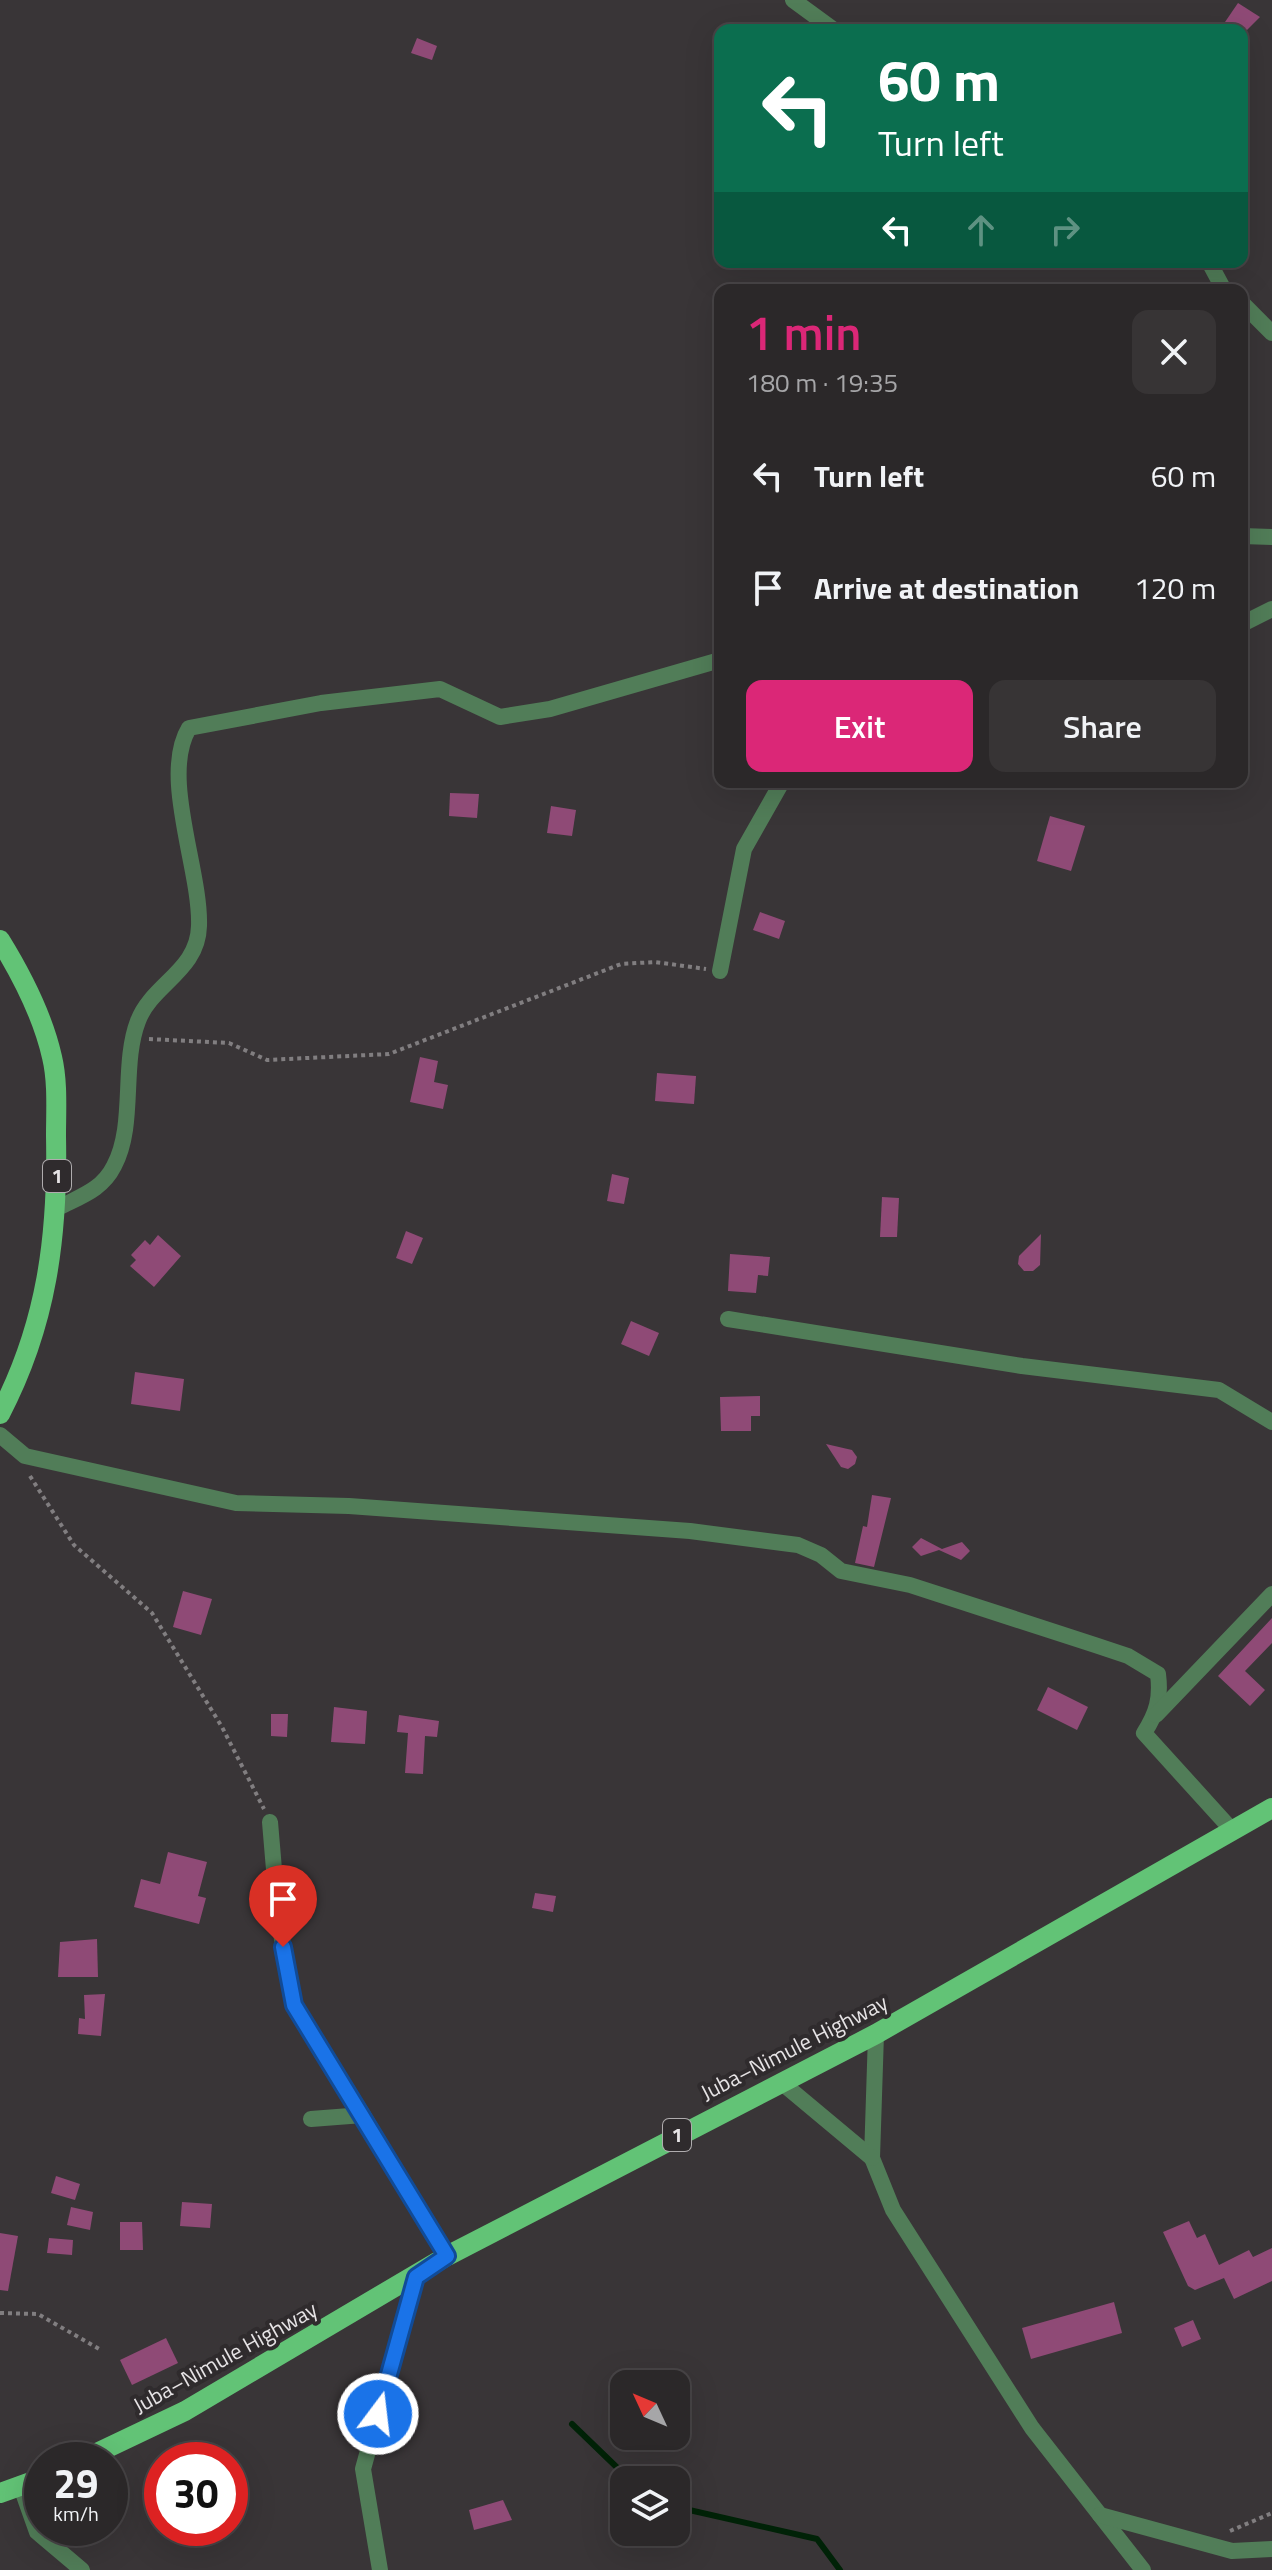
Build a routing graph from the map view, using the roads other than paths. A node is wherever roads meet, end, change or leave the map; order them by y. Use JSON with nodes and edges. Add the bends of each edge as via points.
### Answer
{"nodes":[{"id":1,"x":793,"y":0,"type":"edge"},
{"id":2,"x":826,"y":24,"type":"edge"},
{"id":3,"x":1248,"y":309,"type":"edge"},
{"id":4,"x":1272,"y":333,"type":"edge"},
{"id":5,"x":1248,"y":536,"type":"edge"},
{"id":6,"x":1272,"y":537,"type":"edge"},
{"id":7,"x":1272,"y":609,"type":"edge"},
{"id":8,"x":1248,"y":621,"type":"edge"},
{"id":9,"x":714,"y":662,"type":"edge"},
{"id":10,"x":779,"y":788,"type":"edge"},
{"id":11,"x":0,"y":940,"type":"edge"},
{"id":12,"x":720,"y":971,"type":"road end"},
{"id":13,"x":58,"y":1208,"type":"junction"},
{"id":14,"x":728,"y":1319,"type":"dead end"},
{"id":15,"x":0,"y":1414,"type":"edge"},
{"id":16,"x":1272,"y":1422,"type":"edge"},
{"id":17,"x":0,"y":1435,"type":"edge"},
{"id":18,"x":1272,"y":1594,"type":"edge"},
{"id":19,"x":1155,"y":1716,"type":"junction"},
{"id":20,"x":1272,"y":1808,"type":"edge"},
{"id":21,"x":270,"y":1822,"type":"road end"},
{"id":22,"x":1231,"y":1829,"type":"junction"},
{"id":23,"x":876,"y":2034,"type":"junction"},
{"id":24,"x":781,"y":2082,"type":"junction"},
{"id":25,"x":363,"y":2115,"type":"junction"},
{"id":26,"x":311,"y":2119,"type":"dead end"},
{"id":27,"x":872,"y":2158,"type":"junction"},
{"id":28,"x":447,"y":2256,"type":"junction"},
{"id":29,"x":416,"y":2277,"type":"junction"},
{"id":30,"x":120,"y":2442,"type":"edge"},
{"id":31,"x":24,"y":2486,"type":"edge"},
{"id":32,"x":21,"y":2487,"type":"junction"},
{"id":33,"x":0,"y":2493,"type":"edge"},
{"id":34,"x":1100,"y":2515,"type":"junction"},
{"id":35,"x":1272,"y":2549,"type":"edge"},
{"id":36,"x":82,"y":2570,"type":"edge"},
{"id":37,"x":380,"y":2570,"type":"edge"},
{"id":38,"x":1143,"y":2570,"type":"edge"}],
"edges":[{"from":1,"to":2,"type":"street"},
{"from":3,"to":4,"type":"street"},
{"from":5,"to":6,"type":"street"},
{"from":7,"to":8,"type":"street"},
{"from":9,"to":13,"type":"street","via":[[550,709],[500,717],[440,689],[321,703],[189,728],[180,743],[180,776],[199,927],[191,958],[139,1019],[116,1162],[102,1186]]},
{"from":10,"to":12,"type":"street","via":[[744,849]]},
{"from":11,"to":13,"type":"main road","number":"1","via":[[18,969],[52,1057]]},
{"from":13,"to":15,"type":"main road","number":"1","via":[[50,1275]]},
{"from":14,"to":16,"type":"street","via":[[1022,1366],[1219,1390]]},
{"from":17,"to":19,"type":"street","via":[[25,1456],[236,1503],[674,1530],[798,1545],[841,1571],[910,1585],[1128,1656],[1158,1674]]},
{"from":18,"to":19,"type":"street"},
{"from":19,"to":22,"type":"street","via":[[1144,1733]]},
{"from":20,"to":22,"type":"main road","name":"Juba–Nimule Highway","number":"1"},
{"from":21,"to":25,"type":"street","via":[[271,1918],[294,2005]]},
{"from":22,"to":23,"type":"main road","name":"Juba–Nimule Highway","number":"1"},
{"from":23,"to":24,"type":"main road","name":"Juba–Nimule Highway","number":"1"},
{"from":23,"to":27,"type":"street"},
{"from":24,"to":27,"type":"street"},
{"from":24,"to":28,"type":"main road","name":"Juba–Nimule Highway","number":"1"},
{"from":25,"to":26,"type":"street"},
{"from":25,"to":28,"type":"street"},
{"from":27,"to":34,"type":"street","via":[[893,2210],[1000,2379]]},
{"from":28,"to":29,"type":"main road","name":"Juba–Nimule Highway","number":"1"},
{"from":29,"to":30,"type":"main road","name":"Juba–Nimule Highway","number":"1","via":[[185,2411]]},
{"from":29,"to":37,"type":"street","via":[[363,2469]]},
{"from":31,"to":32,"type":"main road"},
{"from":32,"to":33,"type":"main road"},
{"from":32,"to":36,"type":"street","via":[[37,2532]]},
{"from":34,"to":35,"type":"street","via":[[1232,2551]]},
{"from":34,"to":38,"type":"street"}]}
